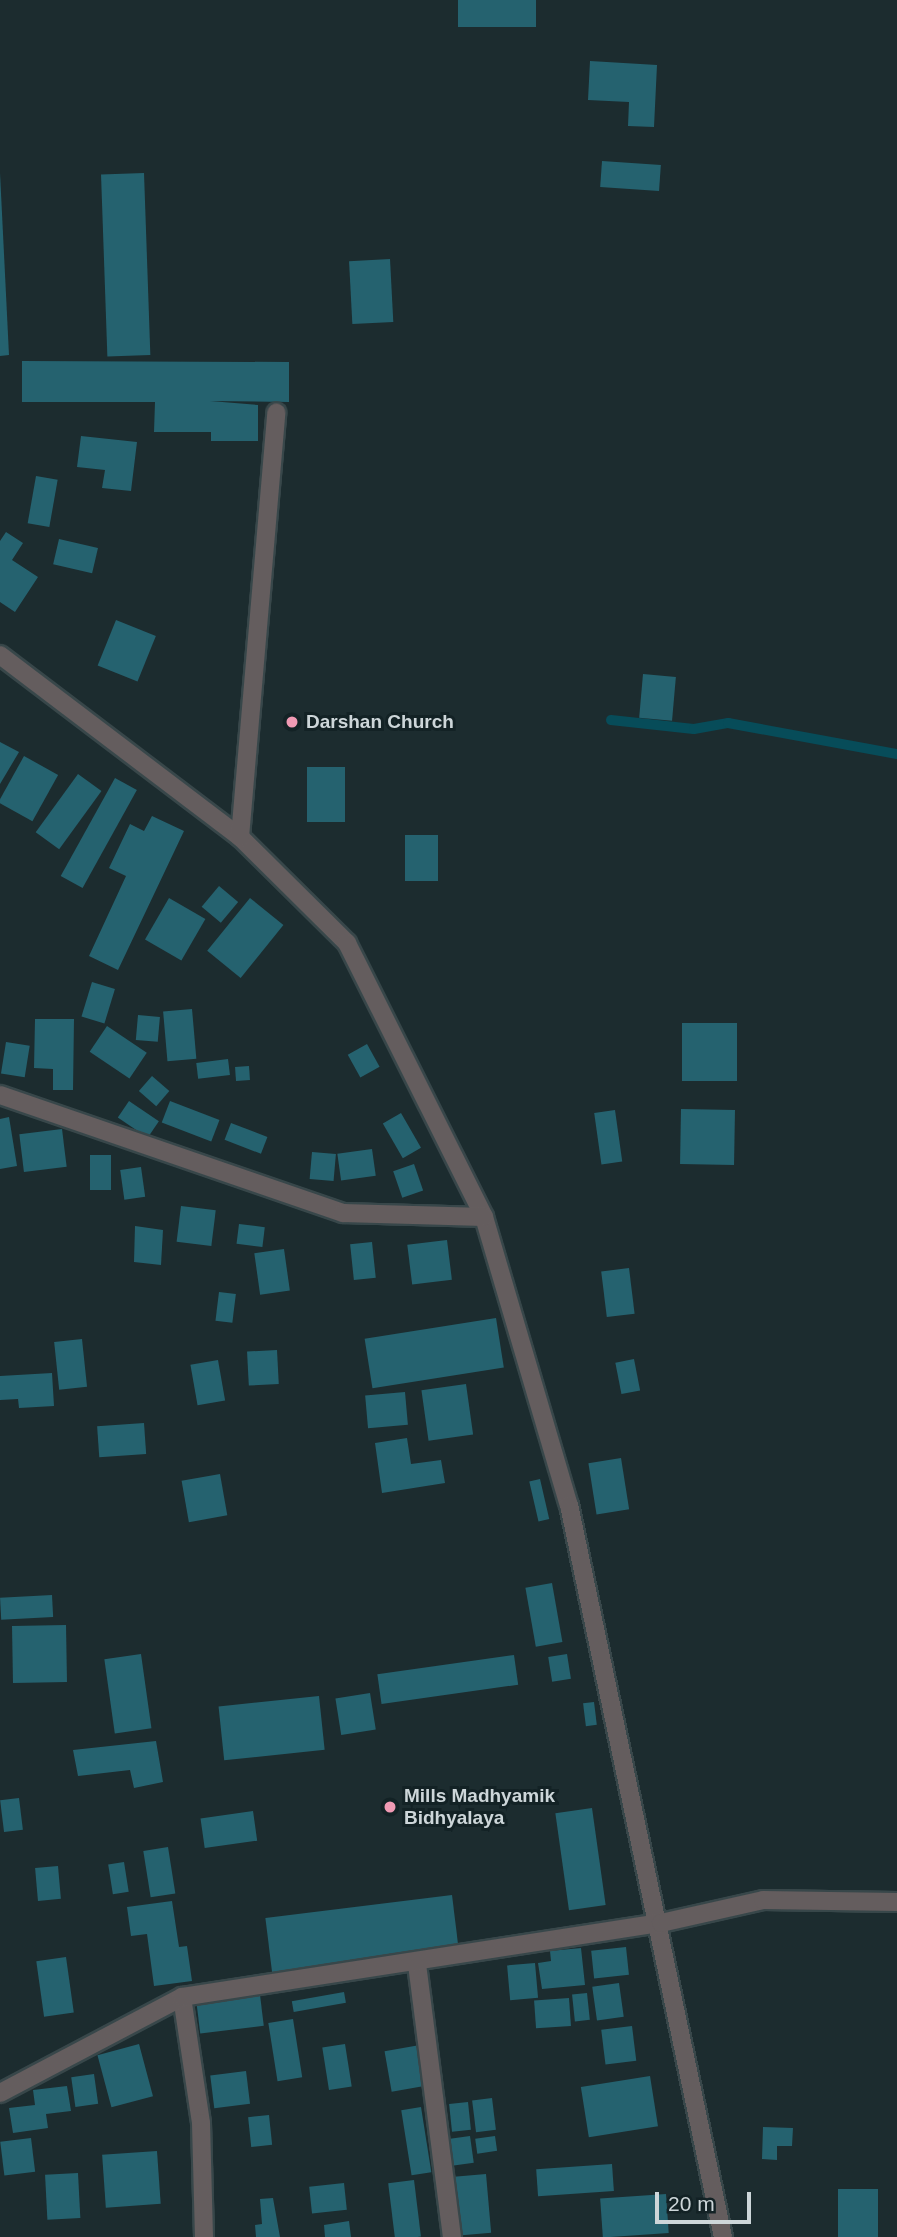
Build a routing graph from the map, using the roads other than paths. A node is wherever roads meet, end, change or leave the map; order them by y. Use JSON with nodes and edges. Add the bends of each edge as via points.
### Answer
{"nodes":[{"id":1,"x":276,"y":413,"type":"dead end"},
{"id":2,"x":0,"y":655,"type":"edge"},
{"id":3,"x":240,"y":837,"type":"junction"},
{"id":4,"x":0,"y":1095,"type":"edge"},
{"id":5,"x":484,"y":1217,"type":"junction"},
{"id":6,"x":897,"y":1902,"type":"edge"},
{"id":7,"x":661,"y":1923,"type":"junction"},
{"id":8,"x":418,"y":1964,"type":"junction"},
{"id":9,"x":182,"y":1997,"type":"junction"},
{"id":10,"x":0,"y":2093,"type":"edge"},
{"id":11,"x":204,"y":2237,"type":"edge"},
{"id":12,"x":452,"y":2237,"type":"edge"},
{"id":13,"x":723,"y":2237,"type":"edge"}],
"edges":[{"from":1,"to":3,"type":"street"},
{"from":2,"to":3,"type":"street"},
{"from":3,"to":5,"type":"street","via":[[347,943]]},
{"from":4,"to":5,"type":"street","via":[[343,1213]]},
{"from":5,"to":7,"type":"street","via":[[569,1505]]},
{"from":6,"to":7,"type":"street","via":[[763,1899]]},
{"from":7,"to":8,"type":"street"},
{"from":7,"to":13,"type":"street"},
{"from":8,"to":9,"type":"street"},
{"from":8,"to":12,"type":"street"},
{"from":9,"to":10,"type":"street"},
{"from":9,"to":11,"type":"street","via":[[201,2123]]}]}
